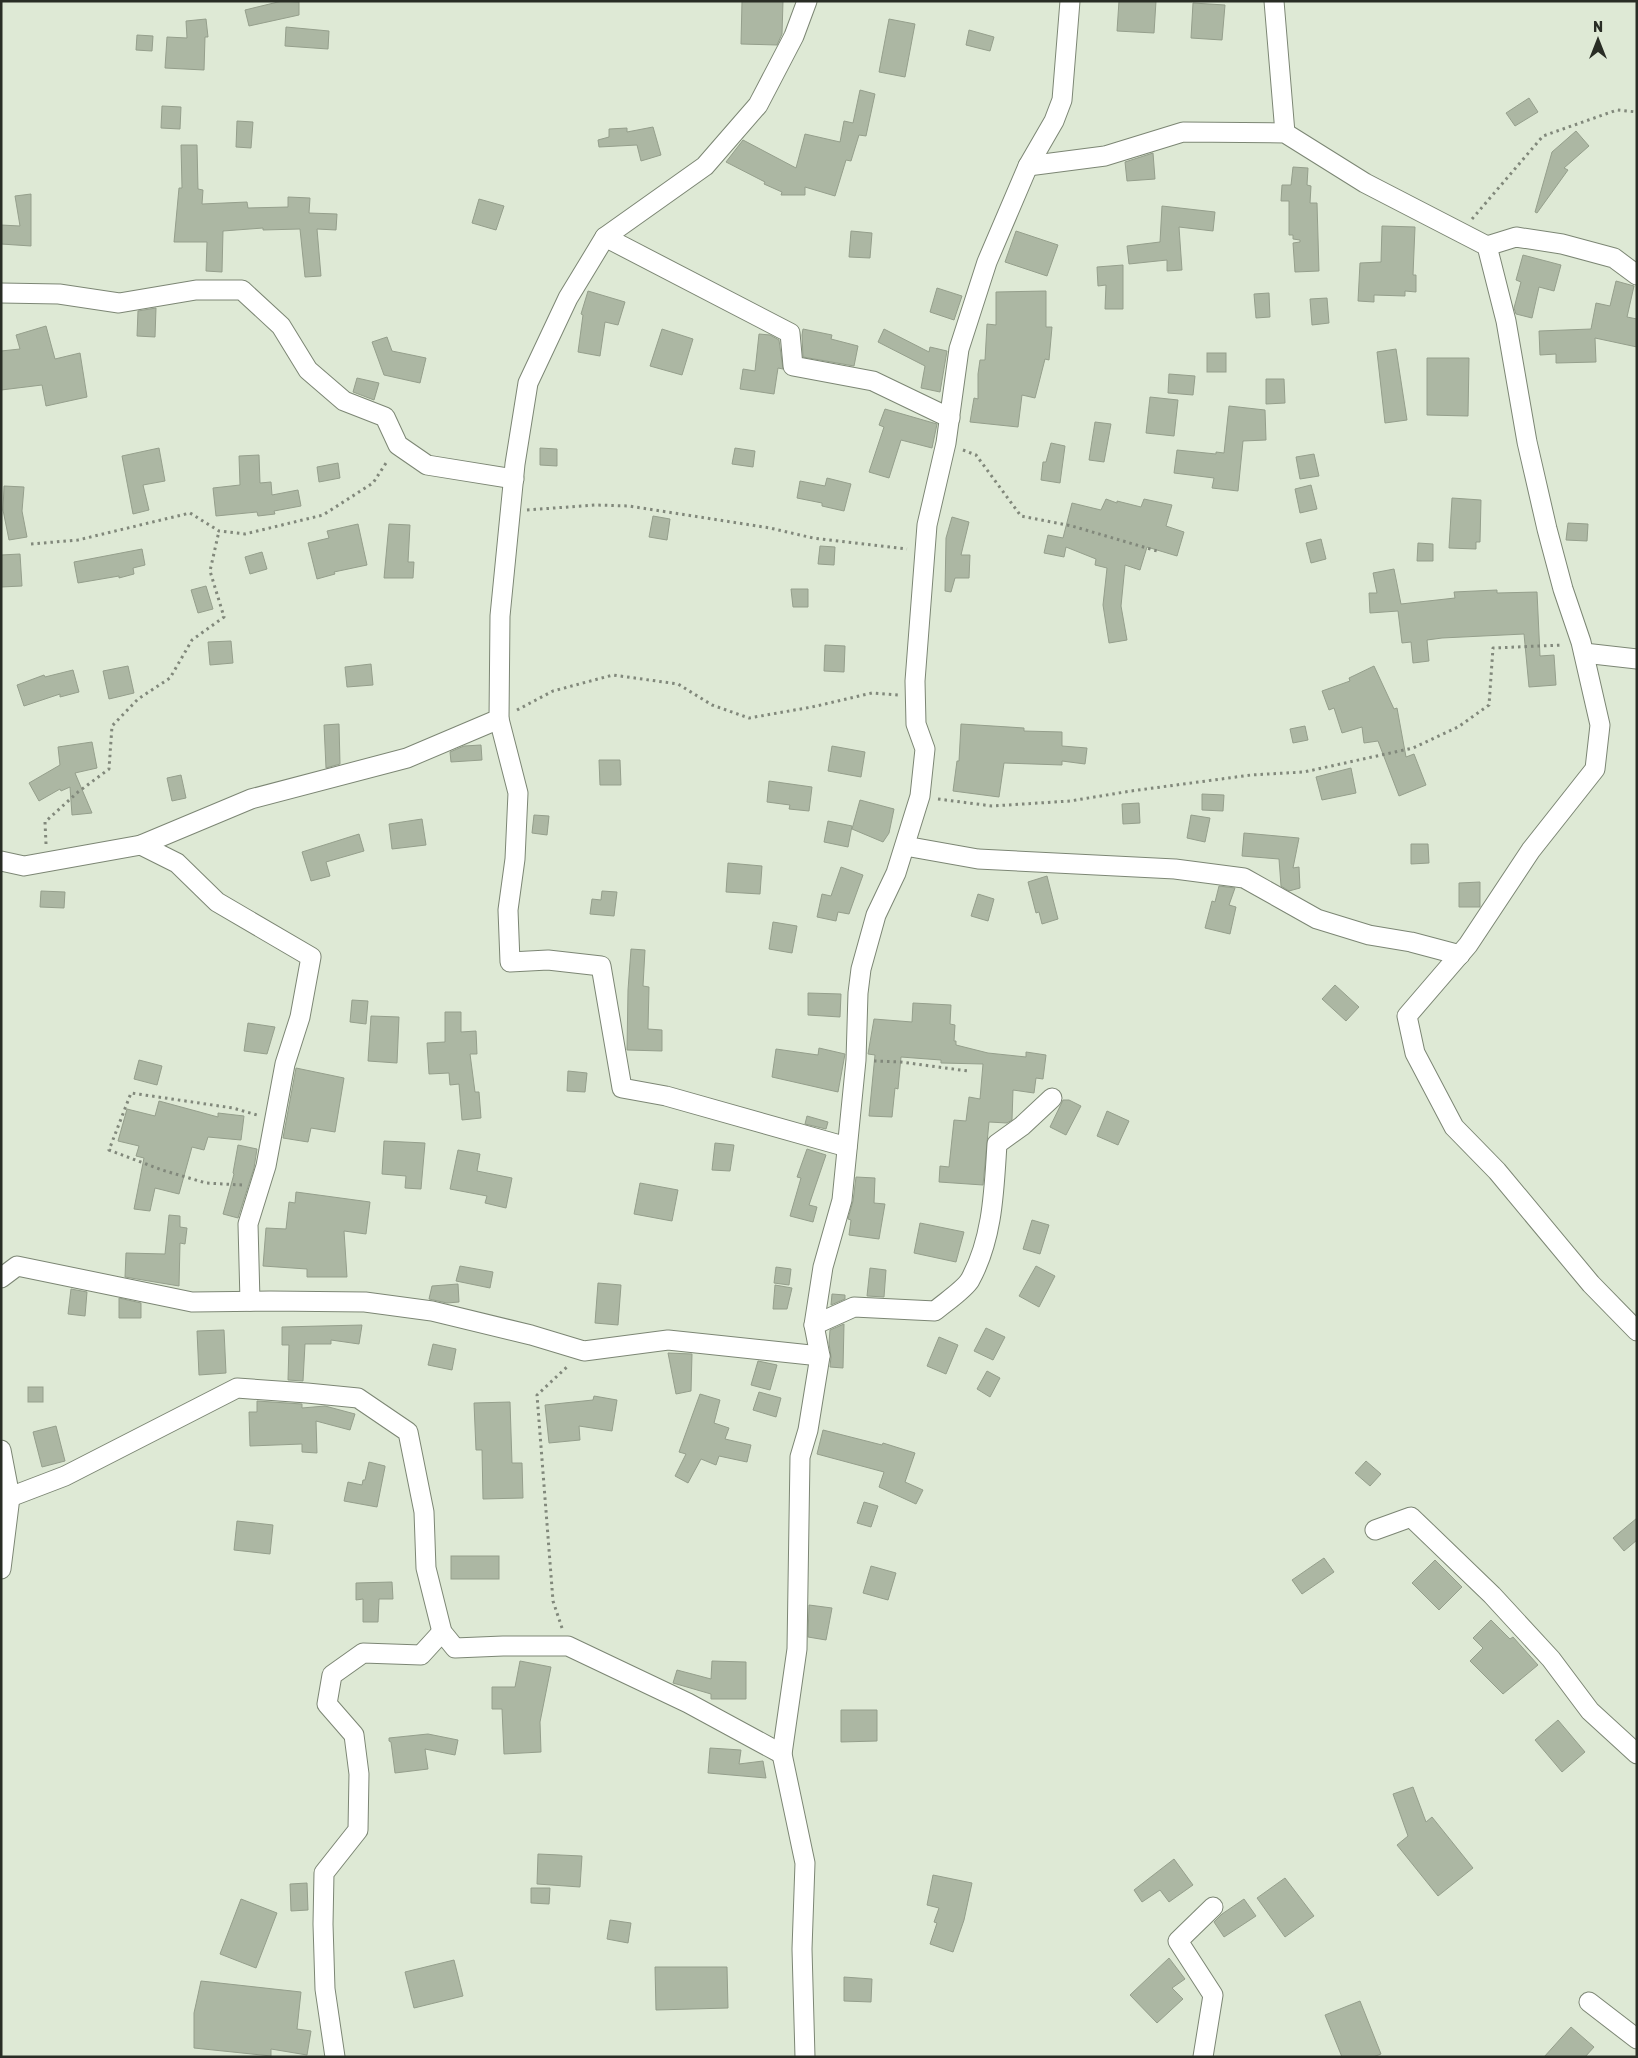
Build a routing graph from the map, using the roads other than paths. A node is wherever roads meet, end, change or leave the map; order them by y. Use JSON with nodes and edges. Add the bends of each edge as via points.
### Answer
{"nodes":[{"id":1,"x":807,"y":1,"type":"edge"},
{"id":2,"x":1070,"y":1,"type":"edge"},
{"id":3,"x":1274,"y":1,"type":"edge"},
{"id":4,"x":1285,"y":133,"type":"junction"},
{"id":5,"x":1028,"y":166,"type":"junction"},
{"id":6,"x":605,"y":237,"type":"junction"},
{"id":7,"x":1487,"y":246,"type":"junction"},
{"id":8,"x":1637,"y":275,"type":"edge"},
{"id":9,"x":1,"y":294,"type":"edge"},
{"id":10,"x":950,"y":418,"type":"junction"},
{"id":11,"x":514,"y":479,"type":"junction"},
{"id":12,"x":1582,"y":648,"type":"junction"},
{"id":13,"x":1637,"y":659,"type":"edge"},
{"id":14,"x":500,"y":719,"type":"junction"},
{"id":15,"x":141,"y":845,"type":"junction"},
{"id":16,"x":905,"y":846,"type":"junction"},
{"id":17,"x":1,"y":861,"type":"edge"},
{"id":18,"x":1460,"y":955,"type":"junction"},
{"id":19,"x":1052,"y":1098,"type":"dead end"},
{"id":20,"x":847,"y":1147,"type":"junction"},
{"id":21,"x":1,"y":1278,"type":"edge"},
{"id":22,"x":250,"y":1301,"type":"junction"},
{"id":23,"x":814,"y":1325,"type":"junction"},
{"id":24,"x":1637,"y":1332,"type":"edge"},
{"id":25,"x":820,"y":1356,"type":"junction"},
{"id":26,"x":1,"y":1450,"type":"edge"},
{"id":27,"x":10,"y":1497,"type":"junction"},
{"id":28,"x":1376,"y":1530,"type":"dead end"},
{"id":29,"x":1,"y":1569,"type":"edge"},
{"id":30,"x":442,"y":1632,"type":"junction"},
{"id":31,"x":782,"y":1754,"type":"junction"},
{"id":32,"x":1637,"y":1754,"type":"edge"},
{"id":33,"x":1213,"y":1907,"type":"dead end"},
{"id":34,"x":1589,"y":2002,"type":"dead end"},
{"id":35,"x":1637,"y":2039,"type":"edge"},
{"id":36,"x":335,"y":2057,"type":"edge"},
{"id":37,"x":805,"y":2057,"type":"edge"},
{"id":38,"x":1203,"y":2057,"type":"edge"}],
"edges":[{"from":1,"to":6,"type":"street","via":[[794,36],[758,106],[705,166]]},
{"from":2,"to":5,"type":"street","via":[[1062,100],[1054,121]]},
{"from":3,"to":4,"type":"street"},
{"from":4,"to":5,"type":"street","via":[[1183,132],[1105,156]]},
{"from":4,"to":7,"type":"street","via":[[1365,183]]},
{"from":5,"to":10,"type":"street","via":[[987,262],[959,349]]},
{"from":6,"to":10,"type":"street","via":[[790,333],[793,366],[873,381]]},
{"from":6,"to":11,"type":"street","via":[[568,298],[528,383]]},
{"from":7,"to":8,"type":"street","via":[[1516,237],[1562,244],[1614,258]]},
{"from":7,"to":12,"type":"street","via":[[1506,321],[1527,442],[1547,529]]},
{"from":9,"to":11,"type":"street","via":[[60,294],[119,303],[196,290],[242,290],[282,326],[308,370],[336,395],[385,417],[398,445],[427,464]]},
{"from":10,"to":16,"type":"street","via":[[927,525],[915,681],[916,724],[925,749],[920,796]]},
{"from":11,"to":14,"type":"street","via":[[500,616]]},
{"from":12,"to":13,"type":"street"},
{"from":12,"to":18,"type":"street","via":[[1600,726],[1595,769],[1531,850]]},
{"from":14,"to":15,"type":"street","via":[[407,758],[251,799]]},
{"from":14,"to":20,"type":"street","via":[[518,793],[515,859],[508,910],[510,962],[548,960],[601,966],[622,1088],[666,1096]]},
{"from":15,"to":17,"type":"street","via":[[24,866]]},
{"from":15,"to":22,"type":"street","via":[[177,863],[217,902],[311,957],[300,1016],[285,1064],[266,1166],[248,1224]]},
{"from":16,"to":18,"type":"street","via":[[978,859],[1175,869],[1244,878],[1317,919],[1369,935]]},
{"from":16,"to":20,"type":"street","via":[[876,915],[861,969]]},
{"from":18,"to":24,"type":"street","via":[[1407,1016],[1415,1053],[1454,1127],[1497,1171],[1591,1284]]},
{"from":19,"to":23,"type":"street","via":[[997,1144],[993,1202],[986,1239],[969,1282],[935,1311],[854,1307]]},
{"from":20,"to":23,"type":"street","via":[[842,1200],[823,1267]]},
{"from":21,"to":22,"type":"street","via":[[17,1266],[192,1302]]},
{"from":22,"to":25,"type":"street","via":[[365,1302],[432,1311],[584,1351],[668,1340]]},
{"from":23,"to":25,"type":"street"},
{"from":25,"to":31,"type":"street","via":[[808,1430],[800,1457],[797,1649]]},
{"from":26,"to":27,"type":"street"},
{"from":27,"to":29,"type":"street"},
{"from":27,"to":30,"type":"street","via":[[65,1476],[237,1388],[358,1398],[408,1432],[424,1512],[426,1568]]},
{"from":28,"to":32,"type":"street","via":[[1411,1517],[1492,1595],[1551,1659],[1590,1711]]},
{"from":30,"to":31,"type":"street","via":[[455,1648],[568,1646],[688,1703]]},
{"from":30,"to":36,"type":"street","via":[[421,1655],[363,1652],[332,1675],[327,1704],[354,1735],[359,1774],[358,1830],[324,1873],[325,1988]]},
{"from":31,"to":37,"type":"street","via":[[805,1863],[802,1949]]},
{"from":33,"to":38,"type":"street","via":[[1178,1941],[1213,1995]]},
{"from":34,"to":35,"type":"street"}]}
